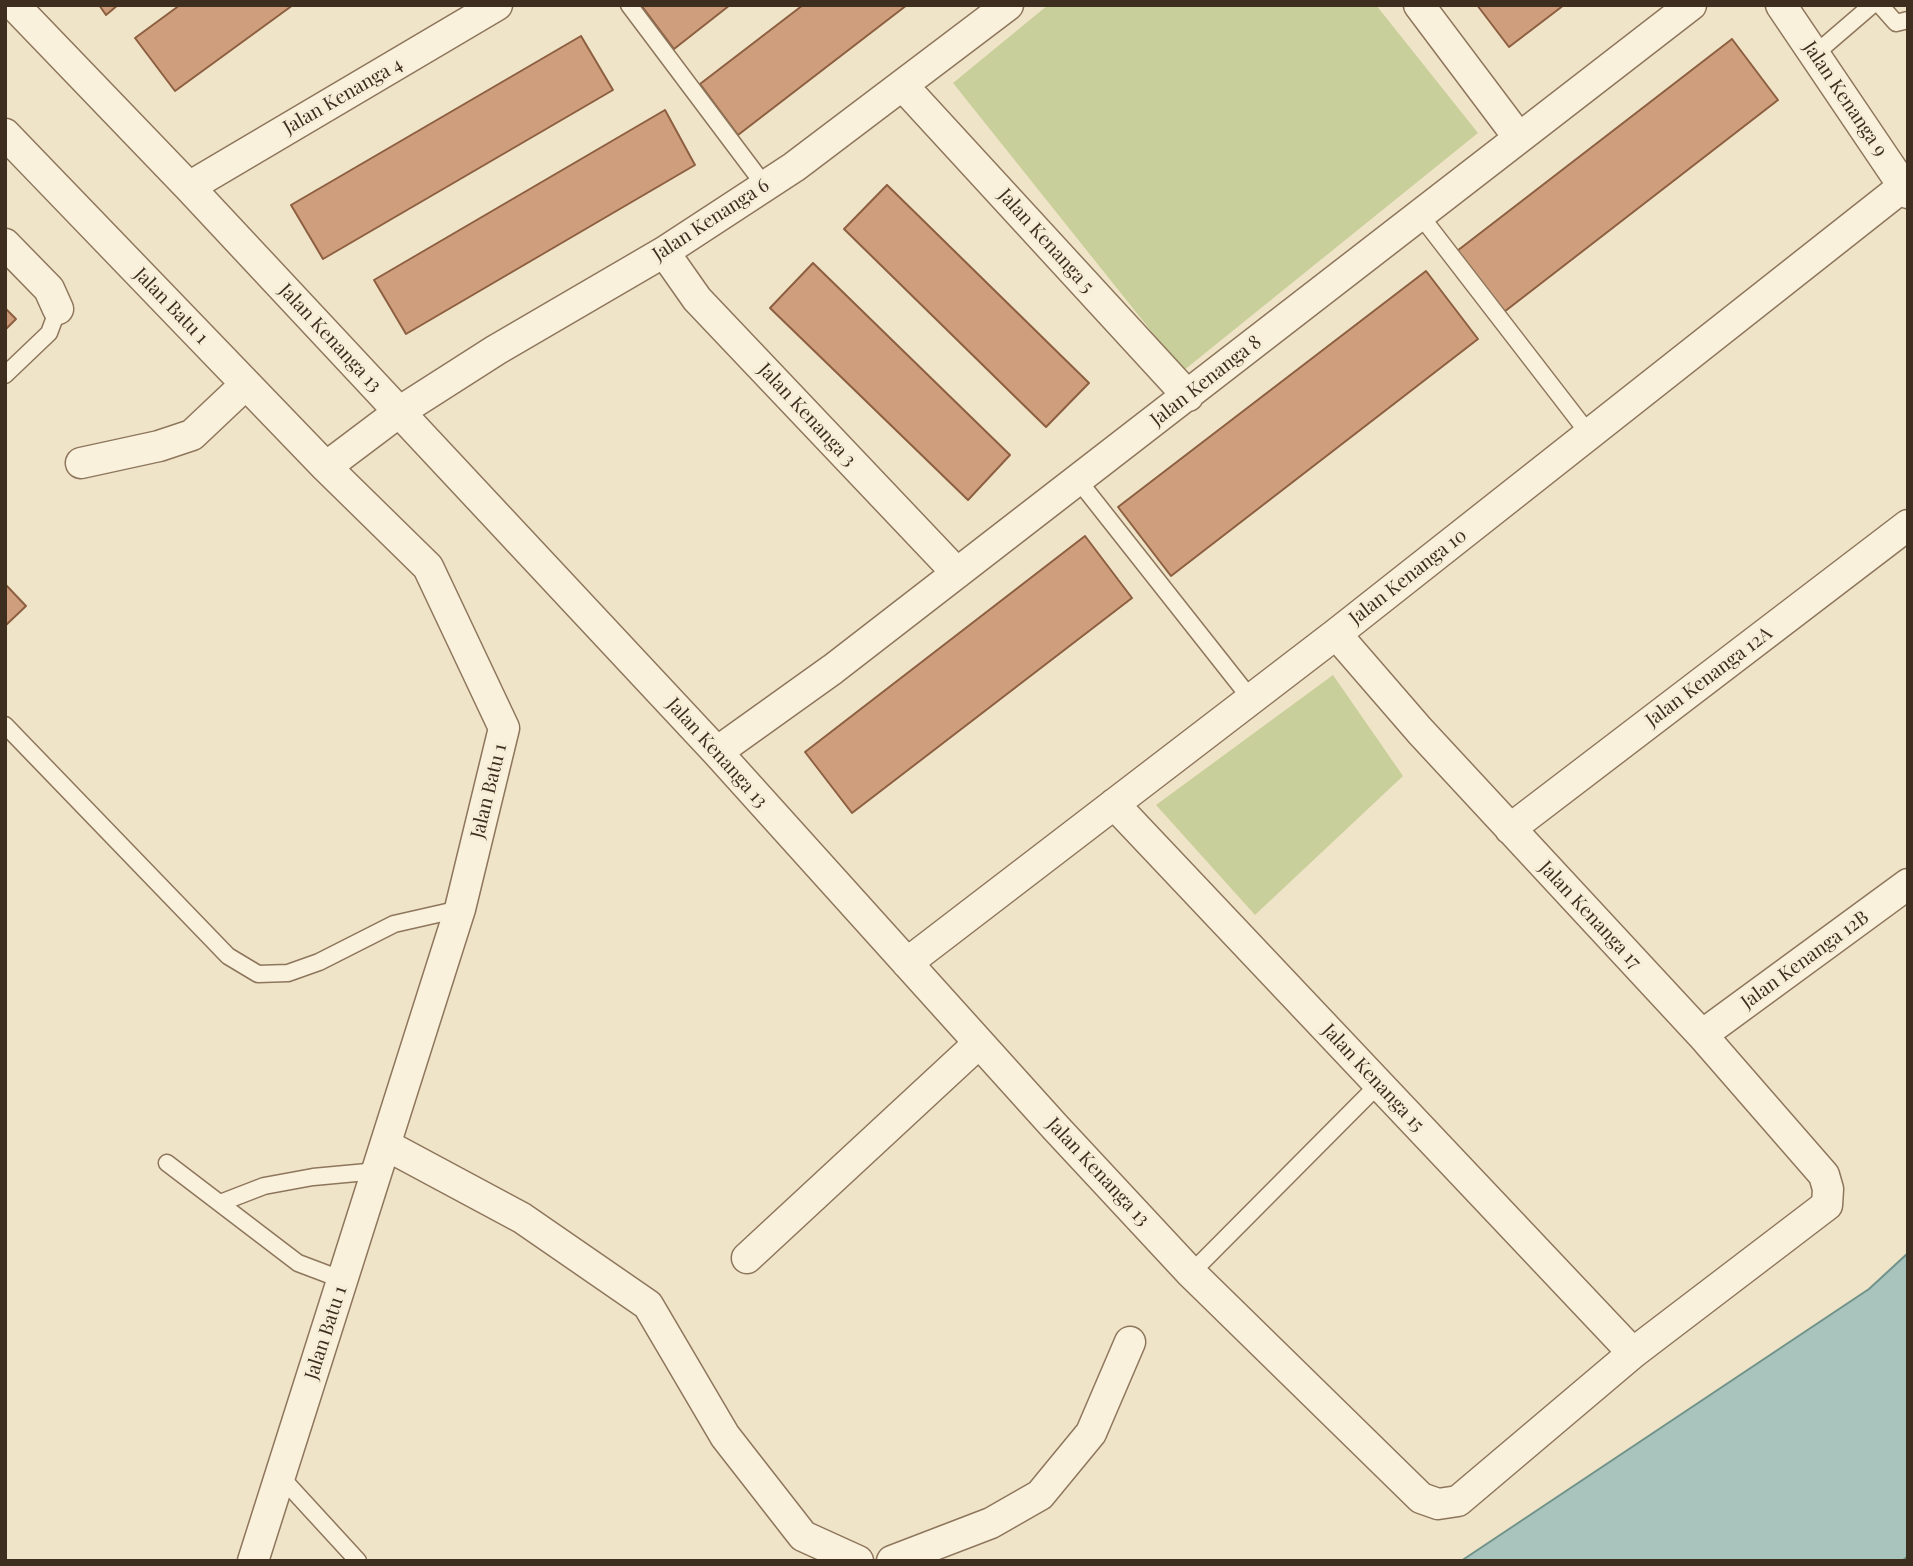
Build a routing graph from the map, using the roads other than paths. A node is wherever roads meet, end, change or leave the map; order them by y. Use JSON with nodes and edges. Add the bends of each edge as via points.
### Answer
{"nodes":[{"id":1,"x":14,"y":5,"type":"edge"},
{"id":2,"x":498,"y":5,"type":"edge"},
{"id":3,"x":629,"y":5,"type":"edge"},
{"id":4,"x":1008,"y":5,"type":"edge"},
{"id":5,"x":1419,"y":5,"type":"edge"},
{"id":6,"x":1691,"y":5,"type":"edge"},
{"id":7,"x":1781,"y":5,"type":"edge"},
{"id":8,"x":1872,"y":5,"type":"edge"},
{"id":9,"x":1880,"y":5,"type":"edge"},
{"id":10,"x":1908,"y":20,"type":"edge"},
{"id":11,"x":1815,"y":54,"type":"junction"},
{"id":12,"x":904,"y":86,"type":"junction"},
{"id":13,"x":1519,"y":138,"type":"junction"},
{"id":14,"x":7,"y":139,"type":"edge"},
{"id":15,"x":765,"y":186,"type":"junction"},
{"id":16,"x":189,"y":187,"type":"junction"},
{"id":17,"x":1906,"y":189,"type":"edge"},
{"id":18,"x":1420,"y":215,"type":"junction"},
{"id":19,"x":5,"y":244,"type":"edge"},
{"id":20,"x":664,"y":252,"type":"junction"},
{"id":21,"x":58,"y":309,"type":"joint"},
{"id":22,"x":5,"y":374,"type":"edge"},
{"id":23,"x":246,"y":384,"type":"junction"},
{"id":24,"x":1188,"y":396,"type":"junction"},
{"id":25,"x":399,"y":412,"type":"junction"},
{"id":26,"x":1589,"y":434,"type":"junction"},
{"id":27,"x":80,"y":463,"type":"dead end"},
{"id":28,"x":326,"y":467,"type":"junction"},
{"id":29,"x":1078,"y":480,"type":"junction"},
{"id":30,"x":1908,"y":525,"type":"edge"},
{"id":31,"x":957,"y":573,"type":"junction"},
{"id":32,"x":1336,"y":634,"type":"junction"},
{"id":33,"x":1251,"y":699,"type":"junction"},
{"id":34,"x":5,"y":725,"type":"edge"},
{"id":35,"x":718,"y":752,"type":"junction"},
{"id":36,"x":1114,"y":803,"type":"junction"},
{"id":37,"x":1510,"y":830,"type":"junction"},
{"id":38,"x":1908,"y":884,"type":"edge"},
{"id":39,"x":460,"y":909,"type":"junction"},
{"id":40,"x":907,"y":963,"type":"junction"},
{"id":41,"x":1702,"y":1035,"type":"junction"},
{"id":42,"x":979,"y":1043,"type":"junction"},
{"id":43,"x":1380,"y":1084,"type":"junction"},
{"id":44,"x":382,"y":1158,"type":"junction"},
{"id":45,"x":167,"y":1163,"type":"dead end"},
{"id":46,"x":220,"y":1203,"type":"junction"},
{"id":47,"x":747,"y":1258,"type":"dead end"},
{"id":48,"x":1191,"y":1273,"type":"junction"},
{"id":49,"x":343,"y":1280,"type":"junction"},
{"id":50,"x":1130,"y":1342,"type":"dead end"},
{"id":51,"x":1633,"y":1353,"type":"junction"},
{"id":52,"x":280,"y":1476,"type":"junction"},
{"id":53,"x":253,"y":1561,"type":"edge"},
{"id":54,"x":358,"y":1561,"type":"edge"},
{"id":55,"x":859,"y":1561,"type":"edge"},
{"id":56,"x":892,"y":1561,"type":"edge"}],
"edges":[{"from":1,"to":16,"type":"street","name":"Jalan Kenanga 13"},
{"from":2,"to":16,"type":"street","name":"Jalan Kenanga 4"},
{"from":3,"to":15,"type":"lane"},
{"from":4,"to":12,"type":"street","name":"Jalan Kenanga 6"},
{"from":5,"to":13,"type":"street"},
{"from":6,"to":13,"type":"street","name":"Jalan Kenanga 8"},
{"from":7,"to":11,"type":"street","name":"Jalan Kenanga 9"},
{"from":8,"to":11,"type":"lane"},
{"from":9,"to":10,"type":"lane","via":[[1896,23]]},
{"from":11,"to":17,"type":"street","name":"Jalan Kenanga 9"},
{"from":12,"to":15,"type":"street","name":"Jalan Kenanga 6"},
{"from":12,"to":24,"type":"street","name":"Jalan Kenanga 5"},
{"from":13,"to":18,"type":"street","name":"Jalan Kenanga 8"},
{"from":14,"to":23,"type":"street","name":"Jalan Batu 1"},
{"from":15,"to":20,"type":"street","name":"Jalan Kenanga 6"},
{"from":16,"to":25,"type":"street","name":"Jalan Kenanga 13"},
{"from":17,"to":26,"type":"street","name":"Jalan Kenanga 10"},
{"from":18,"to":24,"type":"street","name":"Jalan Kenanga 8"},
{"from":18,"to":26,"type":"lane"},
{"from":19,"to":21,"type":"street","via":[[49,289]]},
{"from":20,"to":25,"type":"street","name":"Jalan Kenanga 6"},
{"from":20,"to":31,"type":"street","name":"Jalan Kenanga 3","via":[[697,299]]},
{"from":21,"to":22,"type":"lane","via":[[49,333]]},
{"from":23,"to":27,"type":"street","via":[[192,435]]},
{"from":23,"to":28,"type":"street","name":"Jalan Batu 1"},
{"from":24,"to":29,"type":"street","name":"Jalan Kenanga 8"},
{"from":25,"to":28,"type":"street","name":"Jalan Kenanga 6"},
{"from":25,"to":35,"type":"street","name":"Jalan Kenanga 13"},
{"from":26,"to":32,"type":"street","name":"Jalan Kenanga 10"},
{"from":28,"to":39,"type":"street","name":"Jalan Batu 1","via":[[428,567],[504,728]]},
{"from":29,"to":31,"type":"street","name":"Jalan Kenanga 8"},
{"from":29,"to":33,"type":"lane"},
{"from":30,"to":37,"type":"street","name":"Jalan Kenanga 12A"},
{"from":31,"to":35,"type":"street","name":"Jalan Kenanga 8"},
{"from":32,"to":33,"type":"street","name":"Jalan Kenanga 10"},
{"from":32,"to":37,"type":"street","name":"Jalan Kenanga 17"},
{"from":33,"to":36,"type":"street","name":"Jalan Kenanga 10"},
{"from":34,"to":39,"type":"lane","via":[[228,956],[258,974],[288,974],[394,924]]},
{"from":35,"to":40,"type":"street","name":"Jalan Kenanga 13"},
{"from":36,"to":40,"type":"street","name":"Jalan Kenanga 10"},
{"from":36,"to":43,"type":"street","name":"Jalan Kenanga 15"},
{"from":37,"to":41,"type":"street","name":"Jalan Kenanga 17"},
{"from":38,"to":41,"type":"street","name":"Jalan Kenanga 12B"},
{"from":39,"to":44,"type":"street","name":"Jalan Batu 1"},
{"from":40,"to":42,"type":"street","name":"Jalan Kenanga 13"},
{"from":41,"to":51,"type":"street","name":"Jalan Kenanga 17","via":[[1824,1175],[1827,1205]]},
{"from":42,"to":47,"type":"street"},
{"from":42,"to":48,"type":"street","name":"Jalan Kenanga 13"},
{"from":43,"to":48,"type":"lane"},
{"from":43,"to":51,"type":"street","name":"Jalan Kenanga 15"},
{"from":44,"to":46,"type":"lane","via":[[264,1186]]},
{"from":44,"to":49,"type":"street","name":"Jalan Batu 1"},
{"from":44,"to":55,"type":"street","via":[[522,1218],[648,1305],[725,1436],[803,1536]]},
{"from":45,"to":46,"type":"lane"},
{"from":46,"to":49,"type":"lane","via":[[298,1263]]},
{"from":48,"to":51,"type":"street","name":"Jalan Kenanga 13","via":[[1421,1498],[1438,1504],[1458,1502]]},
{"from":49,"to":52,"type":"street","name":"Jalan Batu 1"},
{"from":50,"to":56,"type":"street","via":[[1091,1433],[1040,1495],[991,1523]]},
{"from":52,"to":53,"type":"street","name":"Jalan Batu 1"},
{"from":52,"to":54,"type":"lane"}]}
